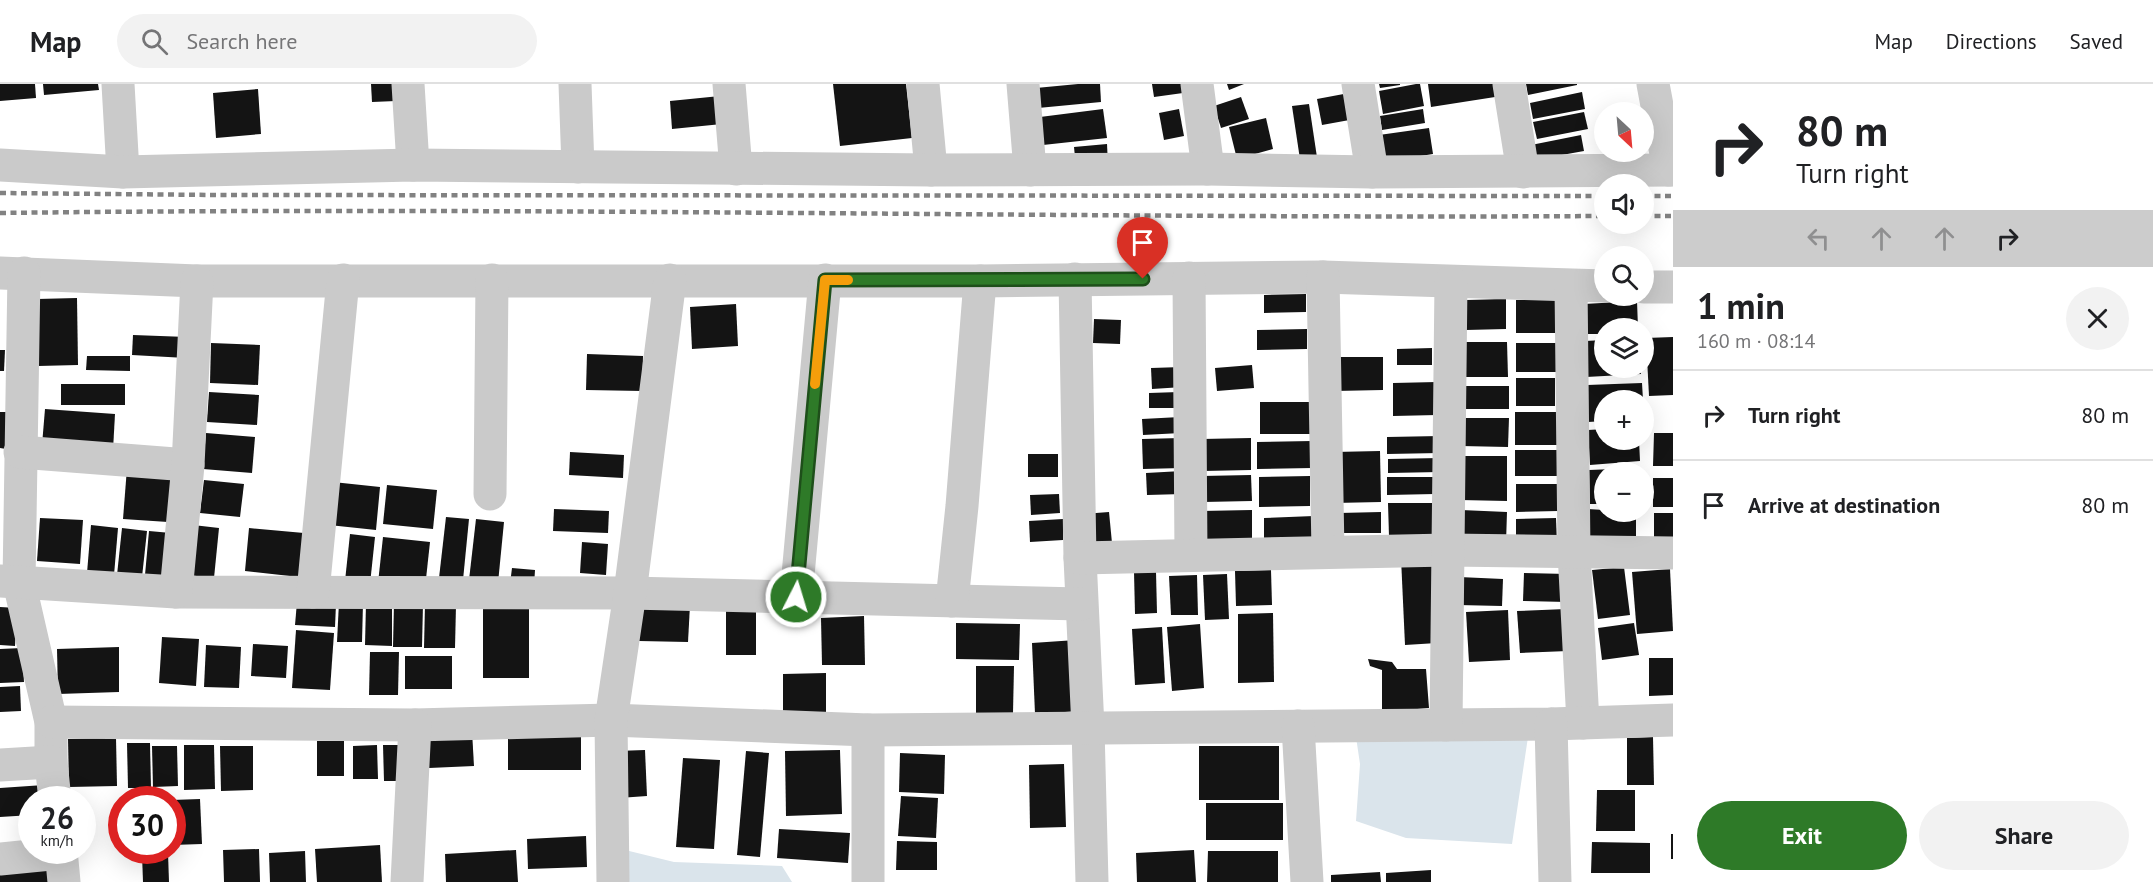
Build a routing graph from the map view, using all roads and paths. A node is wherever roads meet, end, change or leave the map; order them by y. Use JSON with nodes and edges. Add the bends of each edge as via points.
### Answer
{"nodes":[{"id":1,"x":118,"y":84,"type":"edge"},
{"id":2,"x":408,"y":84,"type":"edge"},
{"id":3,"x":575,"y":84,"type":"edge"},
{"id":4,"x":729,"y":84,"type":"edge"},
{"id":5,"x":923,"y":84,"type":"edge"},
{"id":6,"x":1023,"y":84,"type":"edge"},
{"id":7,"x":1197,"y":84,"type":"edge"},
{"id":8,"x":1358,"y":84,"type":"edge"},
{"id":9,"x":1509,"y":84,"type":"edge"},
{"id":10,"x":1653,"y":84,"type":"edge"},
{"id":11,"x":0,"y":165,"type":"edge"},
{"id":12,"x":413,"y":165,"type":"junction"},
{"id":13,"x":578,"y":167,"type":"junction"},
{"id":14,"x":736,"y":169,"type":"junction"},
{"id":15,"x":1208,"y":169,"type":"junction"},
{"id":16,"x":931,"y":170,"type":"junction"},
{"id":17,"x":1030,"y":170,"type":"junction"},
{"id":18,"x":1671,"y":170,"type":"edge"},
{"id":19,"x":123,"y":172,"type":"junction"},
{"id":20,"x":1372,"y":172,"type":"junction"},
{"id":21,"x":1522,"y":172,"type":"junction"},
{"id":22,"x":12,"y":273,"type":"edge"},
{"id":23,"x":1323,"y":277,"type":"junction"},
{"id":24,"x":1189,"y":278,"type":"junction"},
{"id":25,"x":1075,"y":279,"type":"junction"},
{"id":26,"x":343,"y":280,"type":"junction"},
{"id":27,"x":492,"y":280,"type":"junction"},
{"id":28,"x":670,"y":280,"type":"junction"},
{"id":29,"x":825,"y":280,"type":"junction"},
{"id":30,"x":980,"y":280,"type":"junction"},
{"id":31,"x":197,"y":281,"type":"junction"},
{"id":32,"x":1451,"y":282,"type":"junction"},
{"id":33,"x":1571,"y":286,"type":"junction"},
{"id":34,"x":1594,"y":286,"type":"edge"},
{"id":35,"x":1654,"y":287,"type":"edge"},
{"id":36,"x":1673,"y":287,"type":"edge"},
{"id":37,"x":20,"y":452,"type":"junction"},
{"id":38,"x":188,"y":465,"type":"junction"},
{"id":39,"x":490,"y":494,"type":"dead end"},
{"id":40,"x":1448,"y":550,"type":"junction"},
{"id":41,"x":1328,"y":552,"type":"junction"},
{"id":42,"x":1575,"y":552,"type":"junction"},
{"id":43,"x":1673,"y":553,"type":"edge"},
{"id":44,"x":1191,"y":555,"type":"junction"},
{"id":45,"x":1080,"y":558,"type":"junction"},
{"id":46,"x":9,"y":582,"type":"edge"},
{"id":47,"x":176,"y":592,"type":"junction"},
{"id":48,"x":313,"y":592,"type":"junction"},
{"id":49,"x":630,"y":593,"type":"junction"},
{"id":50,"x":796,"y":597,"type":"junction"},
{"id":51,"x":952,"y":601,"type":"junction"},
{"id":52,"x":1081,"y":604,"type":"junction"},
{"id":53,"x":611,"y":720,"type":"junction"},
{"id":54,"x":1673,"y":720,"type":"edge"},
{"id":55,"x":51,"y":722,"type":"junction"},
{"id":56,"x":1583,"y":723,"type":"junction"},
{"id":57,"x":415,"y":724,"type":"junction"},
{"id":58,"x":1551,"y":724,"type":"junction"},
{"id":59,"x":1446,"y":725,"type":"junction"},
{"id":60,"x":1298,"y":726,"type":"junction"},
{"id":61,"x":1088,"y":728,"type":"junction"},
{"id":62,"x":868,"y":730,"type":"junction"},
{"id":63,"x":51,"y":762,"type":"junction"},
{"id":64,"x":0,"y":765,"type":"edge"},
{"id":65,"x":54,"y":786,"type":"edge"},
{"id":66,"x":0,"y":859,"type":"edge"},
{"id":67,"x":18,"y":860,"type":"edge"},
{"id":68,"x":407,"y":882,"type":"edge"},
{"id":69,"x":613,"y":882,"type":"edge"},
{"id":70,"x":868,"y":882,"type":"edge"},
{"id":71,"x":1092,"y":882,"type":"edge"},
{"id":72,"x":1307,"y":882,"type":"edge"},
{"id":73,"x":1555,"y":882,"type":"edge"}],
"edges":[{"from":1,"to":19,"type":"street"},
{"from":2,"to":12,"type":"street"},
{"from":3,"to":13,"type":"street"},
{"from":4,"to":14,"type":"street"},
{"from":5,"to":16,"type":"street"},
{"from":6,"to":17,"type":"street"},
{"from":7,"to":15,"type":"street"},
{"from":8,"to":20,"type":"street"},
{"from":9,"to":21,"type":"street"},
{"from":10,"to":18,"type":"street"},
{"from":11,"to":19,"type":"street"},
{"from":12,"to":13,"type":"street"},
{"from":12,"to":19,"type":"street"},
{"from":13,"to":14,"type":"street"},
{"from":14,"to":16,"type":"street"},
{"from":15,"to":17,"type":"street"},
{"from":15,"to":20,"type":"street"},
{"from":16,"to":17,"type":"street"},
{"from":18,"to":21,"type":"street"},
{"from":20,"to":21,"type":"street"},
{"from":22,"to":31,"type":"street"},
{"from":22,"to":37,"type":"street"},
{"from":23,"to":24,"type":"street"},
{"from":23,"to":32,"type":"street"},
{"from":23,"to":41,"type":"street"},
{"from":24,"to":25,"type":"street"},
{"from":24,"to":44,"type":"street"},
{"from":25,"to":30,"type":"street"},
{"from":25,"to":45,"type":"street"},
{"from":26,"to":27,"type":"street"},
{"from":26,"to":31,"type":"street"},
{"from":26,"to":48,"type":"street"},
{"from":27,"to":28,"type":"street"},
{"from":27,"to":39,"type":"street"},
{"from":28,"to":29,"type":"street"},
{"from":28,"to":49,"type":"street"},
{"from":29,"to":30,"type":"street"},
{"from":29,"to":50,"type":"street"},
{"from":30,"to":51,"type":"street"},
{"from":31,"to":38,"type":"street"},
{"from":32,"to":33,"type":"street"},
{"from":32,"to":40,"type":"street"},
{"from":33,"to":34,"type":"street"},
{"from":33,"to":42,"type":"street"},
{"from":35,"to":36,"type":"street"},
{"from":37,"to":38,"type":"street"},
{"from":37,"to":46,"type":"street"},
{"from":38,"to":47,"type":"street"},
{"from":40,"to":41,"type":"street"},
{"from":40,"to":42,"type":"street"},
{"from":40,"to":59,"type":"street"},
{"from":41,"to":44,"type":"street"},
{"from":42,"to":43,"type":"street"},
{"from":42,"to":56,"type":"street"},
{"from":44,"to":45,"type":"street"},
{"from":45,"to":52,"type":"street"},
{"from":46,"to":47,"type":"street"},
{"from":46,"to":55,"type":"street"},
{"from":47,"to":48,"type":"street"},
{"from":48,"to":49,"type":"street"},
{"from":49,"to":50,"type":"street"},
{"from":49,"to":53,"type":"street"},
{"from":50,"to":51,"type":"street"},
{"from":51,"to":52,"type":"street"},
{"from":52,"to":61,"type":"street"},
{"from":53,"to":57,"type":"street"},
{"from":53,"to":62,"type":"street"},
{"from":53,"to":69,"type":"street"},
{"from":54,"to":56,"type":"street"},
{"from":55,"to":57,"type":"street"},
{"from":55,"to":63,"type":"street"},
{"from":56,"to":58,"type":"street"},
{"from":57,"to":68,"type":"street"},
{"from":58,"to":59,"type":"street"},
{"from":58,"to":73,"type":"street"},
{"from":59,"to":60,"type":"street"},
{"from":60,"to":61,"type":"street"},
{"from":60,"to":72,"type":"street"},
{"from":61,"to":62,"type":"street"},
{"from":61,"to":71,"type":"street"},
{"from":62,"to":70,"type":"street"},
{"from":63,"to":64,"type":"street"},
{"from":63,"to":65,"type":"street"},
{"from":66,"to":67,"type":"street"}]}
